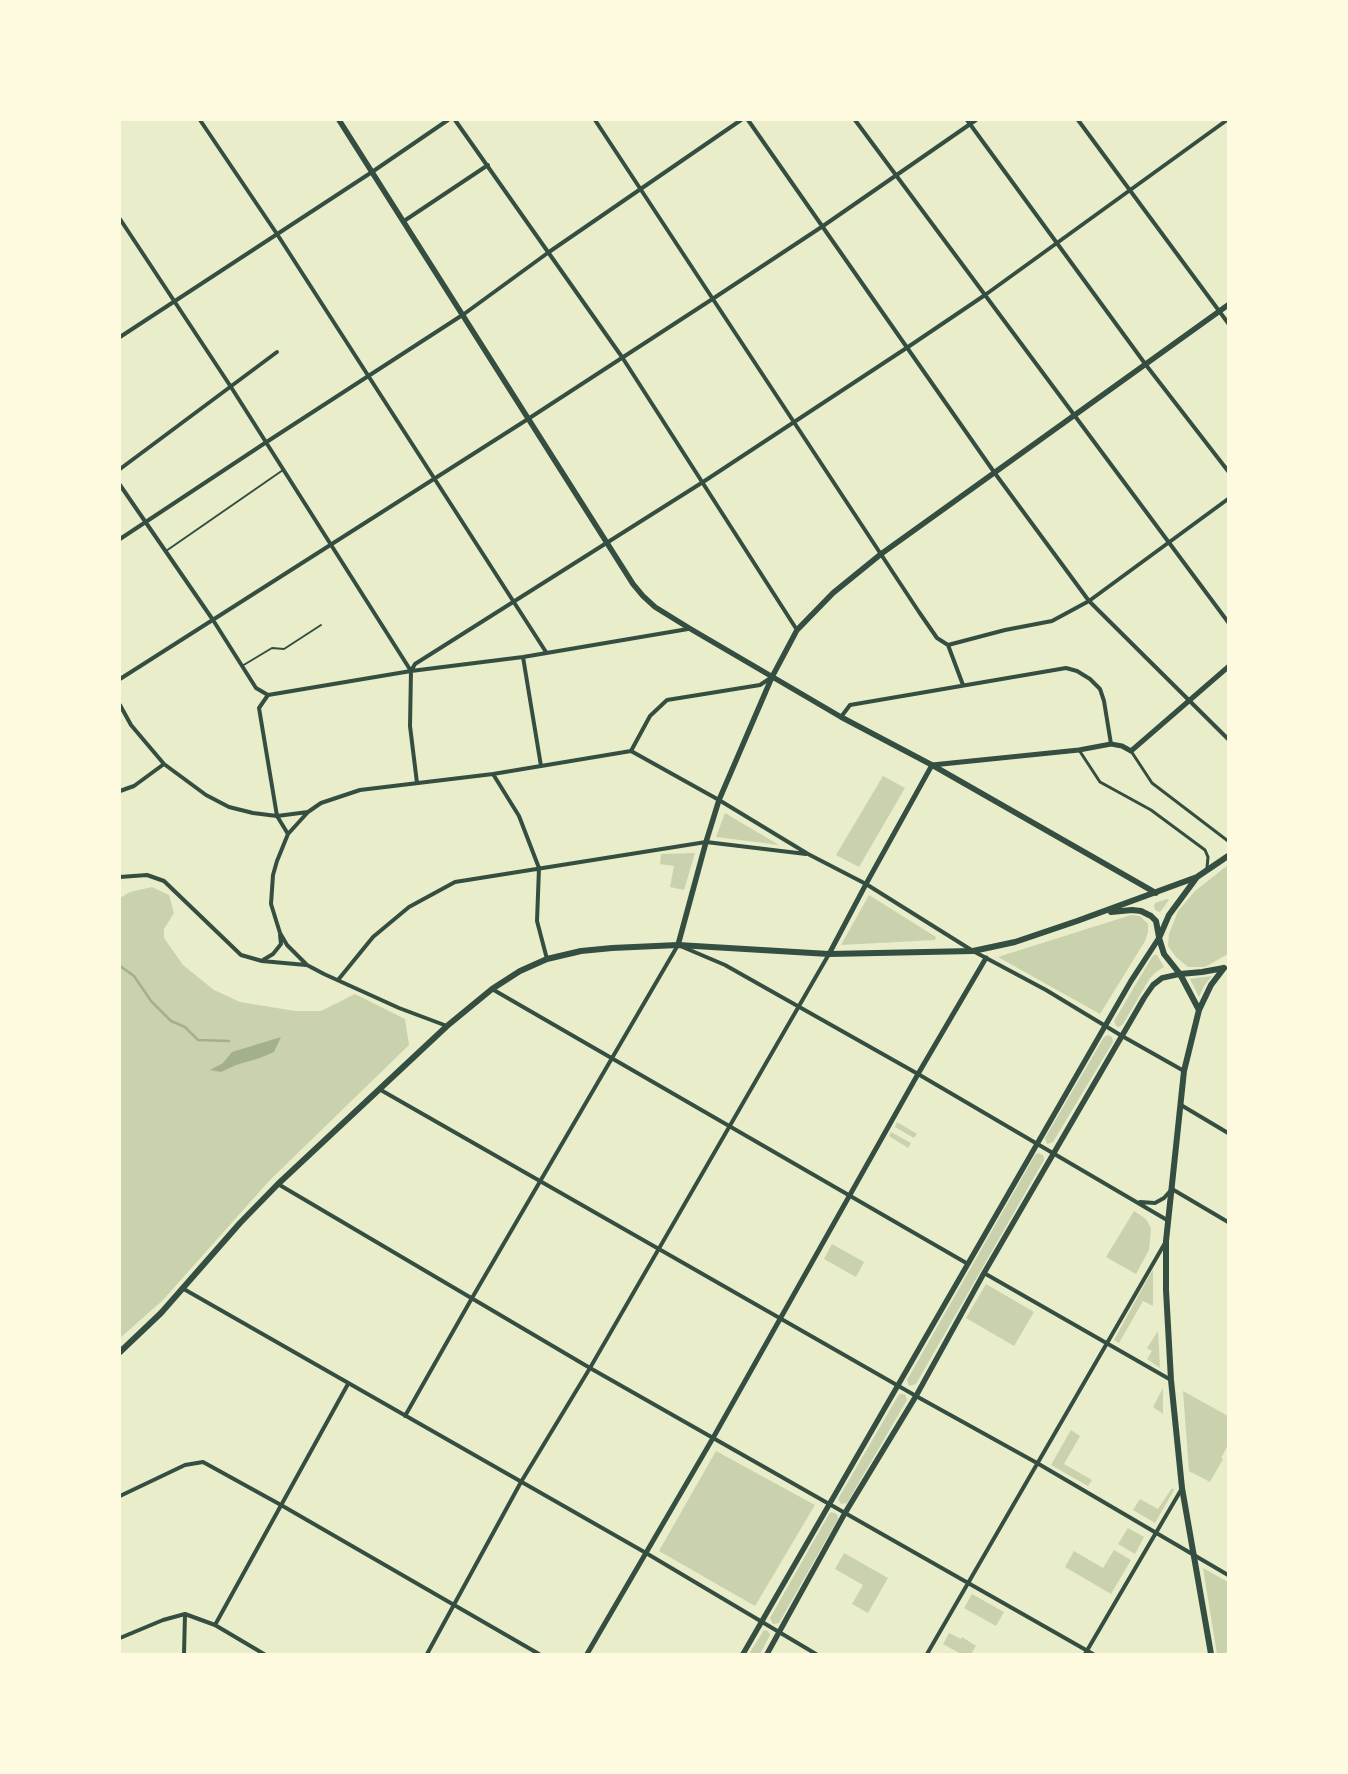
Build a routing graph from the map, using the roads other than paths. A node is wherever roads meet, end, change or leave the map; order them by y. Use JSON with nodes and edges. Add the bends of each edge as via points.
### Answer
{"nodes":[{"id":1,"x":200,"y":120,"type":"edge"},
{"id":2,"x":339,"y":120,"type":"edge"},
{"id":3,"x":448,"y":120,"type":"edge"},
{"id":4,"x":455,"y":120,"type":"edge"},
{"id":5,"x":595,"y":120,"type":"edge"},
{"id":6,"x":741,"y":120,"type":"edge"},
{"id":7,"x":748,"y":120,"type":"edge"},
{"id":8,"x":855,"y":120,"type":"edge"},
{"id":9,"x":967,"y":120,"type":"edge"},
{"id":10,"x":976,"y":120,"type":"edge"},
{"id":11,"x":1078,"y":120,"type":"edge"},
{"id":12,"x":1227,"y":120,"type":"edge"},
{"id":13,"x":970,"y":124,"type":"junction"},
{"id":14,"x":488,"y":165,"type":"junction"},
{"id":15,"x":372,"y":172,"type":"junction"},
{"id":16,"x":896,"y":174,"type":"junction"},
{"id":17,"x":641,"y":188,"type":"junction"},
{"id":18,"x":1129,"y":189,"type":"junction"},
{"id":19,"x":120,"y":219,"type":"edge"},
{"id":20,"x":404,"y":221,"type":"junction"},
{"id":21,"x":823,"y":226,"type":"junction"},
{"id":22,"x":277,"y":234,"type":"junction"},
{"id":23,"x":1057,"y":243,"type":"junction"},
{"id":24,"x":550,"y":252,"type":"junction"},
{"id":25,"x":985,"y":295,"type":"junction"},
{"id":26,"x":714,"y":298,"type":"junction"},
{"id":27,"x":175,"y":301,"type":"junction"},
{"id":28,"x":1228,"y":305,"type":"edge"},
{"id":29,"x":1219,"y":312,"type":"junction"},
{"id":30,"x":464,"y":314,"type":"junction"},
{"id":31,"x":1228,"y":323,"type":"edge"},
{"id":32,"x":120,"y":337,"type":"edge"},
{"id":33,"x":908,"y":347,"type":"junction"},
{"id":34,"x":277,"y":352,"type":"dead end"},
{"id":35,"x":622,"y":357,"type":"junction"},
{"id":36,"x":1146,"y":365,"type":"junction"},
{"id":37,"x":369,"y":377,"type":"junction"},
{"id":38,"x":231,"y":387,"type":"junction"},
{"id":39,"x":1074,"y":414,"type":"junction"},
{"id":40,"x":528,"y":419,"type":"junction"},
{"id":41,"x":795,"y":422,"type":"junction"},
{"id":42,"x":265,"y":443,"type":"junction"},
{"id":43,"x":120,"y":469,"type":"edge"},
{"id":44,"x":283,"y":470,"type":"junction"},
{"id":45,"x":1228,"y":471,"type":"edge"},
{"id":46,"x":994,"y":472,"type":"junction"},
{"id":47,"x":434,"y":479,"type":"junction"},
{"id":48,"x":703,"y":482,"type":"junction"},
{"id":49,"x":120,"y":485,"type":"edge"},
{"id":50,"x":1228,"y":499,"type":"edge"},
{"id":51,"x":146,"y":522,"type":"junction"},
{"id":52,"x":120,"y":539,"type":"edge"},
{"id":53,"x":607,"y":542,"type":"junction"},
{"id":54,"x":1169,"y":542,"type":"junction"},
{"id":55,"x":332,"y":544,"type":"junction"},
{"id":56,"x":166,"y":551,"type":"junction"},
{"id":57,"x":881,"y":554,"type":"junction"},
{"id":58,"x":1089,"y":601,"type":"junction"},
{"id":59,"x":514,"y":602,"type":"junction"},
{"id":60,"x":213,"y":620,"type":"junction"},
{"id":61,"x":1228,"y":622,"type":"edge"},
{"id":62,"x":320,"y":626,"type":"dead end"},
{"id":63,"x":689,"y":628,"type":"junction"},
{"id":64,"x":797,"y":630,"type":"junction"},
{"id":65,"x":948,"y":645,"type":"junction"},
{"id":66,"x":546,"y":652,"type":"junction"},
{"id":67,"x":523,"y":656,"type":"junction"},
{"id":68,"x":242,"y":666,"type":"junction"},
{"id":69,"x":1228,"y":667,"type":"edge"},
{"id":70,"x":411,"y":671,"type":"junction"},
{"id":71,"x":772,"y":676,"type":"junction"},
{"id":72,"x":120,"y":679,"type":"edge"},
{"id":73,"x":963,"y":685,"type":"junction"},
{"id":74,"x":268,"y":694,"type":"junction"},
{"id":75,"x":1188,"y":701,"type":"junction"},
{"id":76,"x":120,"y":704,"type":"edge"},
{"id":77,"x":841,"y":717,"type":"junction"},
{"id":78,"x":1228,"y":739,"type":"edge"},
{"id":79,"x":1111,"y":744,"type":"junction"},
{"id":80,"x":1079,"y":750,"type":"junction"},
{"id":81,"x":631,"y":751,"type":"junction"},
{"id":82,"x":1131,"y":751,"type":"junction"},
{"id":83,"x":164,"y":764,"type":"junction"},
{"id":84,"x":932,"y":765,"type":"junction"},
{"id":85,"x":541,"y":766,"type":"junction"},
{"id":86,"x":493,"y":774,"type":"junction"},
{"id":87,"x":417,"y":783,"type":"junction"},
{"id":88,"x":120,"y":791,"type":"edge"},
{"id":89,"x":720,"y":800,"type":"junction"},
{"id":90,"x":308,"y":812,"type":"junction"},
{"id":91,"x":277,"y":816,"type":"junction"},
{"id":92,"x":288,"y":834,"type":"junction"},
{"id":93,"x":1228,"y":841,"type":"edge"},
{"id":94,"x":706,"y":842,"type":"junction"},
{"id":95,"x":808,"y":854,"type":"junction"},
{"id":96,"x":1228,"y":856,"type":"edge"},
{"id":97,"x":539,"y":868,"type":"junction"},
{"id":98,"x":1207,"y":869,"type":"junction"},
{"id":99,"x":120,"y":877,"type":"edge"},
{"id":100,"x":1197,"y":877,"type":"junction"},
{"id":101,"x":866,"y":884,"type":"junction"},
{"id":102,"x":1156,"y":893,"type":"junction"},
{"id":103,"x":1100,"y":913,"type":"junction"},
{"id":104,"x":280,"y":933,"type":"junction"},
{"id":105,"x":1159,"y":938,"type":"junction"},
{"id":106,"x":678,"y":945,"type":"junction"},
{"id":107,"x":973,"y":951,"type":"junction"},
{"id":108,"x":829,"y":954,"type":"junction"},
{"id":109,"x":986,"y":958,"type":"junction"},
{"id":110,"x":547,"y":959,"type":"junction"},
{"id":111,"x":262,"y":961,"type":"junction"},
{"id":112,"x":307,"y":965,"type":"junction"},
{"id":113,"x":1226,"y":967,"type":"edge"},
{"id":114,"x":1180,"y":974,"type":"junction"},
{"id":115,"x":338,"y":980,"type":"junction"},
{"id":116,"x":492,"y":989,"type":"junction"},
{"id":117,"x":799,"y":1007,"type":"junction"},
{"id":118,"x":1199,"y":1010,"type":"junction"},
{"id":119,"x":447,"y":1026,"type":"junction"},
{"id":120,"x":1105,"y":1026,"type":"junction"},
{"id":121,"x":1122,"y":1036,"type":"junction"},
{"id":122,"x":612,"y":1058,"type":"junction"},
{"id":123,"x":1184,"y":1070,"type":"junction"},
{"id":124,"x":918,"y":1074,"type":"junction"},
{"id":125,"x":379,"y":1089,"type":"junction"},
{"id":126,"x":1181,"y":1105,"type":"junction"},
{"id":127,"x":729,"y":1126,"type":"junction"},
{"id":128,"x":1228,"y":1133,"type":"edge"},
{"id":129,"x":1037,"y":1144,"type":"junction"},
{"id":130,"x":1053,"y":1154,"type":"junction"},
{"id":131,"x":541,"y":1182,"type":"junction"},
{"id":132,"x":278,"y":1184,"type":"junction"},
{"id":133,"x":1172,"y":1189,"type":"junction"},
{"id":134,"x":850,"y":1196,"type":"junction"},
{"id":135,"x":1135,"y":1201,"type":"junction"},
{"id":136,"x":1167,"y":1220,"type":"junction"},
{"id":137,"x":1228,"y":1222,"type":"edge"},
{"id":138,"x":1166,"y":1241,"type":"junction"},
{"id":139,"x":658,"y":1249,"type":"junction"},
{"id":140,"x":968,"y":1264,"type":"junction"},
{"id":141,"x":984,"y":1273,"type":"junction"},
{"id":142,"x":182,"y":1288,"type":"junction"},
{"id":143,"x":472,"y":1298,"type":"junction"},
{"id":144,"x":780,"y":1318,"type":"junction"},
{"id":145,"x":1106,"y":1344,"type":"junction"},
{"id":146,"x":120,"y":1352,"type":"edge"},
{"id":147,"x":590,"y":1368,"type":"junction"},
{"id":148,"x":1171,"y":1380,"type":"junction"},
{"id":149,"x":348,"y":1384,"type":"junction"},
{"id":150,"x":898,"y":1386,"type":"junction"},
{"id":151,"x":916,"y":1396,"type":"junction"},
{"id":152,"x":405,"y":1416,"type":"junction"},
{"id":153,"x":713,"y":1438,"type":"junction"},
{"id":154,"x":1038,"y":1463,"type":"junction"},
{"id":155,"x":521,"y":1482,"type":"junction"},
{"id":156,"x":1182,"y":1488,"type":"junction"},
{"id":157,"x":120,"y":1496,"type":"edge"},
{"id":158,"x":281,"y":1505,"type":"junction"},
{"id":159,"x":830,"y":1505,"type":"junction"},
{"id":160,"x":845,"y":1513,"type":"junction"},
{"id":161,"x":1156,"y":1532,"type":"junction"},
{"id":162,"x":646,"y":1553,"type":"junction"},
{"id":163,"x":1192,"y":1554,"type":"junction"},
{"id":164,"x":1228,"y":1575,"type":"edge"},
{"id":165,"x":967,"y":1583,"type":"junction"},
{"id":166,"x":454,"y":1605,"type":"junction"},
{"id":167,"x":185,"y":1614,"type":"junction"},
{"id":168,"x":761,"y":1622,"type":"junction"},
{"id":169,"x":215,"y":1625,"type":"junction"},
{"id":170,"x":779,"y":1633,"type":"junction"},
{"id":171,"x":120,"y":1638,"type":"edge"},
{"id":172,"x":1085,"y":1652,"type":"edge"},
{"id":173,"x":184,"y":1654,"type":"edge"},
{"id":174,"x":264,"y":1654,"type":"edge"},
{"id":175,"x":427,"y":1654,"type":"edge"},
{"id":176,"x":539,"y":1654,"type":"edge"},
{"id":177,"x":587,"y":1654,"type":"edge"},
{"id":178,"x":743,"y":1654,"type":"edge"},
{"id":179,"x":767,"y":1654,"type":"edge"},
{"id":180,"x":816,"y":1654,"type":"edge"},
{"id":181,"x":927,"y":1654,"type":"edge"},
{"id":182,"x":1093,"y":1654,"type":"edge"},
{"id":183,"x":1211,"y":1654,"type":"edge"}],
"edges":[{"from":1,"to":22,"type":"street"},
{"from":2,"to":15,"type":"main road"},
{"from":3,"to":15,"type":"street"},
{"from":4,"to":14,"type":"street"},
{"from":5,"to":17,"type":"street"},
{"from":6,"to":17,"type":"street"},
{"from":7,"to":21,"type":"street"},
{"from":8,"to":16,"type":"street"},
{"from":9,"to":13,"type":"street"},
{"from":10,"to":13,"type":"street"},
{"from":11,"to":18,"type":"street"},
{"from":12,"to":18,"type":"street"},
{"from":13,"to":16,"type":"street"},
{"from":13,"to":23,"type":"street"},
{"from":14,"to":20,"type":"street"},
{"from":14,"to":24,"type":"street"},
{"from":15,"to":20,"type":"main road"},
{"from":15,"to":22,"type":"street"},
{"from":16,"to":21,"type":"street"},
{"from":16,"to":25,"type":"street"},
{"from":17,"to":24,"type":"street"},
{"from":17,"to":26,"type":"street"},
{"from":18,"to":23,"type":"street"},
{"from":18,"to":29,"type":"street"},
{"from":19,"to":27,"type":"street"},
{"from":20,"to":30,"type":"main road"},
{"from":21,"to":26,"type":"street"},
{"from":21,"to":33,"type":"street"},
{"from":22,"to":27,"type":"street"},
{"from":22,"to":37,"type":"street"},
{"from":23,"to":25,"type":"street"},
{"from":23,"to":36,"type":"street"},
{"from":24,"to":30,"type":"street"},
{"from":24,"to":35,"type":"street"},
{"from":25,"to":33,"type":"street"},
{"from":25,"to":39,"type":"street"},
{"from":26,"to":35,"type":"street"},
{"from":26,"to":41,"type":"street"},
{"from":27,"to":32,"type":"street"},
{"from":27,"to":38,"type":"street"},
{"from":28,"to":29,"type":"main road"},
{"from":29,"to":31,"type":"street"},
{"from":29,"to":36,"type":"main road"},
{"from":30,"to":37,"type":"street"},
{"from":30,"to":40,"type":"main road"},
{"from":33,"to":41,"type":"street"},
{"from":33,"to":46,"type":"street"},
{"from":34,"to":38,"type":"street"},
{"from":35,"to":40,"type":"street"},
{"from":35,"to":48,"type":"street"},
{"from":36,"to":39,"type":"main road"},
{"from":36,"to":45,"type":"street"},
{"from":37,"to":42,"type":"street"},
{"from":37,"to":47,"type":"street"},
{"from":38,"to":42,"type":"street"},
{"from":38,"to":43,"type":"street"},
{"from":39,"to":46,"type":"main road"},
{"from":39,"to":54,"type":"street"},
{"from":40,"to":47,"type":"street"},
{"from":40,"to":53,"type":"main road"},
{"from":41,"to":48,"type":"street"},
{"from":41,"to":57,"type":"street"},
{"from":42,"to":44,"type":"street"},
{"from":42,"to":51,"type":"street"},
{"from":44,"to":55,"type":"street"},
{"from":44,"to":56,"type":"lane"},
{"from":46,"to":57,"type":"main road"},
{"from":46,"to":58,"type":"street"},
{"from":47,"to":55,"type":"street"},
{"from":47,"to":59,"type":"street"},
{"from":48,"to":53,"type":"street"},
{"from":48,"to":64,"type":"street"},
{"from":49,"to":51,"type":"street"},
{"from":50,"to":54,"type":"street"},
{"from":51,"to":52,"type":"street"},
{"from":51,"to":56,"type":"street"},
{"from":53,"to":59,"type":"street"},
{"from":53,"to":63,"type":"main road","via":[[643,596]]},
{"from":54,"to":58,"type":"street"},
{"from":54,"to":61,"type":"street"},
{"from":55,"to":60,"type":"street"},
{"from":55,"to":70,"type":"street"},
{"from":56,"to":60,"type":"street"},
{"from":57,"to":64,"type":"main road","via":[[833,593]]},
{"from":57,"to":65,"type":"street","via":[[937,638]]},
{"from":58,"to":65,"type":"street","via":[[1052,621]]},
{"from":58,"to":75,"type":"street"},
{"from":59,"to":66,"type":"street"},
{"from":59,"to":70,"type":"street","via":[[414,664]]},
{"from":60,"to":68,"type":"street"},
{"from":60,"to":72,"type":"street"},
{"from":62,"to":68,"type":"lane","via":[[284,649],[272,648]]},
{"from":63,"to":66,"type":"street"},
{"from":63,"to":71,"type":"main road"},
{"from":64,"to":71,"type":"main road"},
{"from":65,"to":73,"type":"street"},
{"from":66,"to":67,"type":"street"},
{"from":67,"to":70,"type":"street"},
{"from":67,"to":85,"type":"street"},
{"from":68,"to":74,"type":"street","via":[[256,688]]},
{"from":69,"to":75,"type":"street"},
{"from":70,"to":74,"type":"street"},
{"from":70,"to":87,"type":"street","via":[[410,726]]},
{"from":71,"to":77,"type":"main road"},
{"from":71,"to":81,"type":"street","via":[[760,685],[666,700],[650,716]]},
{"from":71,"to":89,"type":"main road"},
{"from":73,"to":77,"type":"street","via":[[850,704]]},
{"from":73,"to":79,"type":"street","via":[[1066,668],[1077,671],[1100,689]]},
{"from":74,"to":91,"type":"street","via":[[259,708]]},
{"from":75,"to":78,"type":"street"},
{"from":75,"to":82,"type":"street"},
{"from":76,"to":83,"type":"street","via":[[131,725]]},
{"from":77,"to":84,"type":"main road"},
{"from":79,"to":80,"type":"street"},
{"from":79,"to":82,"type":"street"},
{"from":80,"to":84,"type":"street"},
{"from":80,"to":98,"type":"street","via":[[1100,782],[1151,810],[1205,850]]},
{"from":81,"to":85,"type":"street"},
{"from":81,"to":89,"type":"street"},
{"from":82,"to":93,"type":"street","via":[[1152,782]]},
{"from":83,"to":88,"type":"street","via":[[134,786]]},
{"from":83,"to":91,"type":"street","via":[[206,795],[229,807]]},
{"from":84,"to":101,"type":"street"},
{"from":84,"to":102,"type":"main road"},
{"from":85,"to":86,"type":"street"},
{"from":86,"to":87,"type":"street"},
{"from":86,"to":97,"type":"street","via":[[518,816]]},
{"from":87,"to":90,"type":"street","via":[[347,793]]},
{"from":89,"to":94,"type":"main road"},
{"from":89,"to":95,"type":"street"},
{"from":90,"to":91,"type":"street"},
{"from":90,"to":92,"type":"street"},
{"from":91,"to":92,"type":"street"},
{"from":92,"to":104,"type":"street","via":[[277,861],[272,890],[272,904]]},
{"from":94,"to":95,"type":"street"},
{"from":94,"to":97,"type":"street"},
{"from":94,"to":106,"type":"main road"},
{"from":95,"to":101,"type":"street"},
{"from":96,"to":98,"type":"main road"},
{"from":97,"to":110,"type":"street","via":[[537,920]]},
{"from":97,"to":115,"type":"street","via":[[456,882],[409,907],[373,936]]},
{"from":98,"to":100,"type":"main road"},
{"from":99,"to":111,"type":"street","via":[[147,875],[164,881],[241,955]]},
{"from":100,"to":102,"type":"main road"},
{"from":100,"to":105,"type":"main road","via":[[1169,916]]},
{"from":101,"to":107,"type":"street"},
{"from":101,"to":108,"type":"street"},
{"from":102,"to":103,"type":"main road"},
{"from":103,"to":105,"type":"main road","via":[[1141,912],[1156,921]]},
{"from":103,"to":107,"type":"main road","via":[[1016,942]]},
{"from":104,"to":111,"type":"street","via":[[280,944]]},
{"from":104,"to":112,"type":"street"},
{"from":105,"to":114,"type":"main road","via":[[1164,954]]},
{"from":105,"to":120,"type":"main road"},
{"from":106,"to":108,"type":"main road"},
{"from":106,"to":110,"type":"main road","via":[[582,951]]},
{"from":106,"to":117,"type":"street","via":[[725,965]]},
{"from":106,"to":122,"type":"street"},
{"from":107,"to":108,"type":"main road"},
{"from":107,"to":109,"type":"street"},
{"from":108,"to":117,"type":"street"},
{"from":109,"to":120,"type":"street"},
{"from":109,"to":124,"type":"street"},
{"from":110,"to":116,"type":"main road"},
{"from":111,"to":112,"type":"street"},
{"from":112,"to":115,"type":"street"},
{"from":113,"to":114,"type":"main road"},
{"from":113,"to":118,"type":"main road","via":[[1211,986]]},
{"from":114,"to":118,"type":"main road"},
{"from":114,"to":121,"type":"main road","via":[[1162,978],[1153,985]]},
{"from":115,"to":119,"type":"street"},
{"from":116,"to":119,"type":"main road"},
{"from":116,"to":122,"type":"street"},
{"from":117,"to":124,"type":"street"},
{"from":117,"to":127,"type":"street"},
{"from":118,"to":123,"type":"main road"},
{"from":119,"to":125,"type":"main road"},
{"from":120,"to":121,"type":"street"},
{"from":120,"to":129,"type":"main road"},
{"from":121,"to":123,"type":"street"},
{"from":121,"to":130,"type":"main road"},
{"from":122,"to":127,"type":"street"},
{"from":122,"to":131,"type":"street"},
{"from":123,"to":126,"type":"main road"},
{"from":124,"to":129,"type":"street"},
{"from":124,"to":134,"type":"street"},
{"from":125,"to":131,"type":"street"},
{"from":125,"to":132,"type":"main road"},
{"from":126,"to":128,"type":"street"},
{"from":126,"to":133,"type":"main road"},
{"from":127,"to":134,"type":"street"},
{"from":127,"to":139,"type":"street"},
{"from":129,"to":130,"type":"street"},
{"from":129,"to":140,"type":"main road"},
{"from":130,"to":135,"type":"street"},
{"from":130,"to":141,"type":"main road"},
{"from":131,"to":139,"type":"street"},
{"from":131,"to":143,"type":"street"},
{"from":132,"to":142,"type":"main road"},
{"from":132,"to":143,"type":"street"},
{"from":133,"to":135,"type":"street","via":[[1155,1203]]},
{"from":133,"to":136,"type":"main road"},
{"from":133,"to":137,"type":"street"},
{"from":134,"to":140,"type":"street"},
{"from":134,"to":144,"type":"street"},
{"from":135,"to":136,"type":"street"},
{"from":136,"to":138,"type":"main road"},
{"from":138,"to":145,"type":"street"},
{"from":138,"to":148,"type":"main road"},
{"from":139,"to":144,"type":"street"},
{"from":139,"to":147,"type":"street"},
{"from":140,"to":150,"type":"main road"},
{"from":141,"to":145,"type":"street"},
{"from":141,"to":151,"type":"main road"},
{"from":142,"to":146,"type":"main road"},
{"from":142,"to":149,"type":"street"},
{"from":143,"to":147,"type":"street"},
{"from":143,"to":152,"type":"street"},
{"from":144,"to":150,"type":"street"},
{"from":144,"to":153,"type":"street"},
{"from":145,"to":148,"type":"street"},
{"from":145,"to":154,"type":"street"},
{"from":147,"to":153,"type":"street"},
{"from":147,"to":155,"type":"street"},
{"from":148,"to":156,"type":"main road"},
{"from":149,"to":152,"type":"street"},
{"from":149,"to":158,"type":"street"},
{"from":150,"to":151,"type":"street"},
{"from":150,"to":159,"type":"main road"},
{"from":151,"to":154,"type":"street"},
{"from":151,"to":160,"type":"main road"},
{"from":152,"to":155,"type":"street"},
{"from":153,"to":159,"type":"street"},
{"from":153,"to":162,"type":"street"},
{"from":154,"to":161,"type":"street"},
{"from":154,"to":165,"type":"street"},
{"from":155,"to":162,"type":"street"},
{"from":155,"to":166,"type":"street"},
{"from":156,"to":161,"type":"street"},
{"from":156,"to":163,"type":"main road"},
{"from":157,"to":158,"type":"street","via":[[185,1465],[203,1462]]},
{"from":158,"to":166,"type":"street"},
{"from":158,"to":169,"type":"street"},
{"from":159,"to":160,"type":"street"},
{"from":159,"to":168,"type":"main road"},
{"from":160,"to":165,"type":"street"},
{"from":160,"to":170,"type":"main road"},
{"from":161,"to":163,"type":"street"},
{"from":161,"to":172,"type":"street"},
{"from":162,"to":168,"type":"street"},
{"from":162,"to":177,"type":"street"},
{"from":163,"to":164,"type":"street"},
{"from":163,"to":183,"type":"main road"},
{"from":165,"to":172,"type":"street"},
{"from":165,"to":181,"type":"street"},
{"from":166,"to":175,"type":"street"},
{"from":166,"to":176,"type":"street"},
{"from":167,"to":169,"type":"street"},
{"from":167,"to":171,"type":"street"},
{"from":167,"to":173,"type":"street"},
{"from":168,"to":170,"type":"street"},
{"from":168,"to":178,"type":"main road"},
{"from":169,"to":174,"type":"street"},
{"from":170,"to":179,"type":"main road"},
{"from":170,"to":180,"type":"street"},
{"from":172,"to":182,"type":"street"}]}
